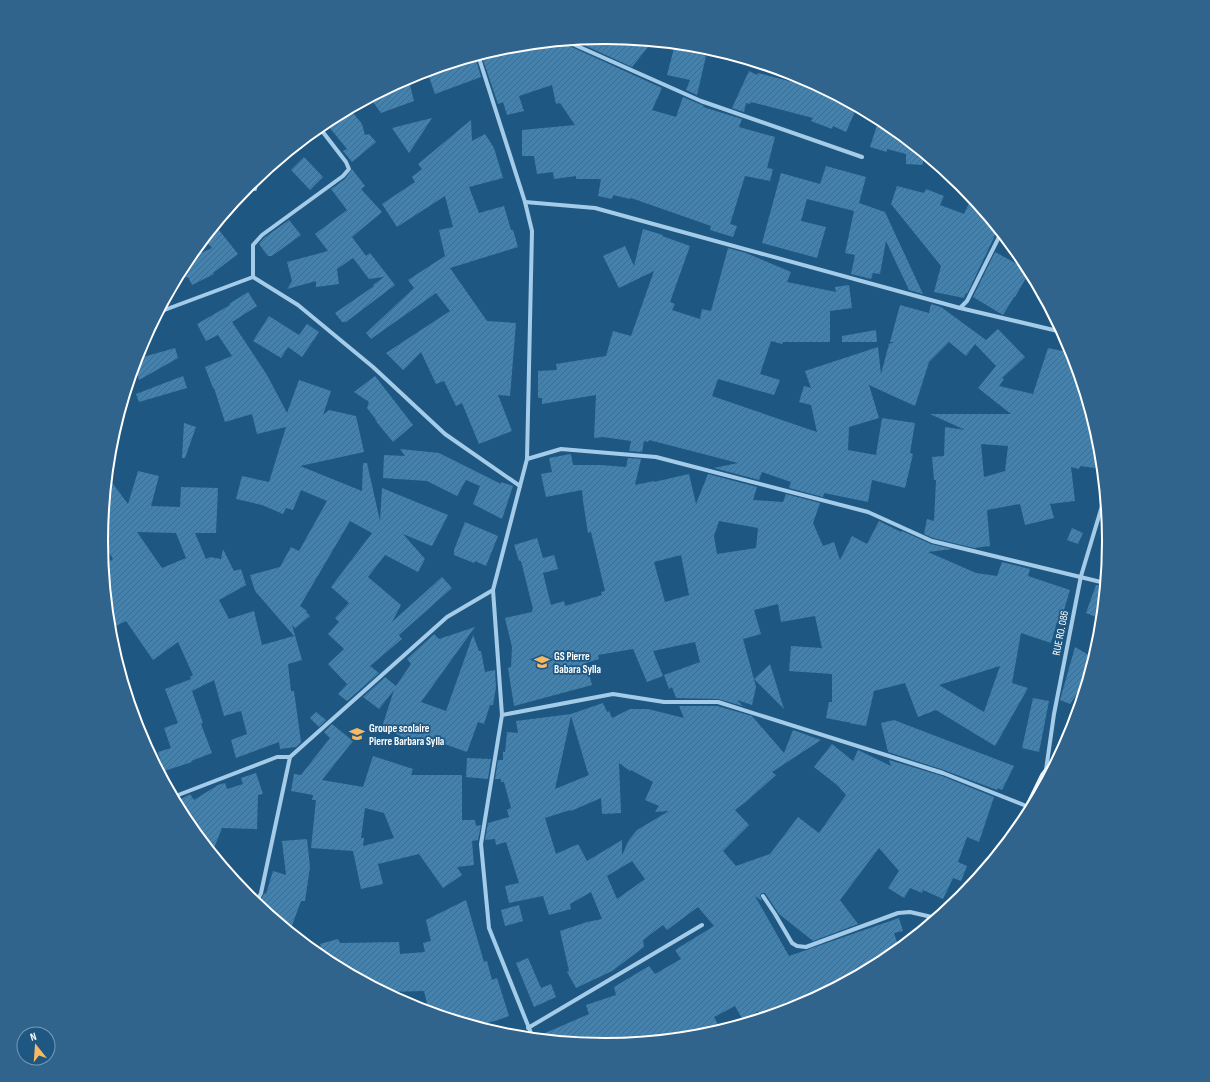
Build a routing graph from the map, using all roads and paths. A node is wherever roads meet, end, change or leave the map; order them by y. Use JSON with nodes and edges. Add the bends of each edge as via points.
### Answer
{"nodes":[{"id":1,"x":575,"y":45,"type":"edge"},
{"id":2,"x":480,"y":60,"type":"edge"},
{"id":3,"x":322,"y":133,"type":"edge"},
{"id":4,"x":862,"y":157,"type":"dead end"},
{"id":5,"x":525,"y":202,"type":"junction"},
{"id":6,"x":999,"y":238,"type":"edge"},
{"id":7,"x":253,"y":277,"type":"junction"},
{"id":8,"x":960,"y":308,"type":"junction"},
{"id":9,"x":165,"y":310,"type":"edge"},
{"id":10,"x":1055,"y":330,"type":"edge"},
{"id":11,"x":527,"y":459,"type":"junction"},
{"id":12,"x":520,"y":486,"type":"junction"},
{"id":13,"x":1101,"y":507,"type":"edge"},
{"id":14,"x":1081,"y":576,"type":"junction"},
{"id":15,"x":1100,"y":582,"type":"edge"},
{"id":16,"x":493,"y":590,"type":"junction"},
{"id":17,"x":502,"y":715,"type":"junction"},
{"id":18,"x":290,"y":757,"type":"junction"},
{"id":19,"x":1046,"y":770,"type":"edge"},
{"id":20,"x":179,"y":795,"type":"edge"},
{"id":21,"x":1025,"y":806,"type":"edge"},
{"id":22,"x":763,"y":896,"type":"dead end"},
{"id":23,"x":259,"y":897,"type":"edge"},
{"id":24,"x":931,"y":917,"type":"edge"},
{"id":25,"x":702,"y":925,"type":"dead end"},
{"id":26,"x":528,"y":1028,"type":"junction"},
{"id":27,"x":530,"y":1032,"type":"edge"}],
"edges":[{"from":1,"to":4,"type":"street","via":[[701,101]]},
{"from":2,"to":5,"type":"street"},
{"from":3,"to":7,"type":"street","via":[[349,169],[257,240],[253,245]]},
{"from":5,"to":8,"type":"street","via":[[595,208]]},
{"from":5,"to":11,"type":"street","via":[[532,231]]},
{"from":6,"to":8,"type":"street","via":[[967,301]]},
{"from":7,"to":9,"type":"street"},
{"from":7,"to":12,"type":"street","via":[[298,305],[373,367],[445,434]]},
{"from":8,"to":10,"type":"street"},
{"from":11,"to":12,"type":"street"},
{"from":11,"to":14,"type":"street","via":[[561,449],[656,457],[868,512],[932,541]]},
{"from":12,"to":16,"type":"street"},
{"from":13,"to":14,"type":"street","name":"RUE RO. 086"},
{"from":14,"to":15,"type":"street"},
{"from":14,"to":19,"type":"street","name":"RUE RO. 086"},
{"from":16,"to":17,"type":"street"},
{"from":16,"to":18,"type":"street","via":[[447,617]]},
{"from":17,"to":21,"type":"street","via":[[613,694],[664,702],[718,702],[942,773]]},
{"from":17,"to":26,"type":"street","via":[[482,844],[489,928]]},
{"from":18,"to":20,"type":"street","via":[[277,757]]},
{"from":18,"to":23,"type":"street"},
{"from":22,"to":24,"type":"street","via":[[792,943],[797,946],[806,947],[898,913],[910,912]]},
{"from":25,"to":26,"type":"street"},
{"from":26,"to":27,"type":"street"}]}
